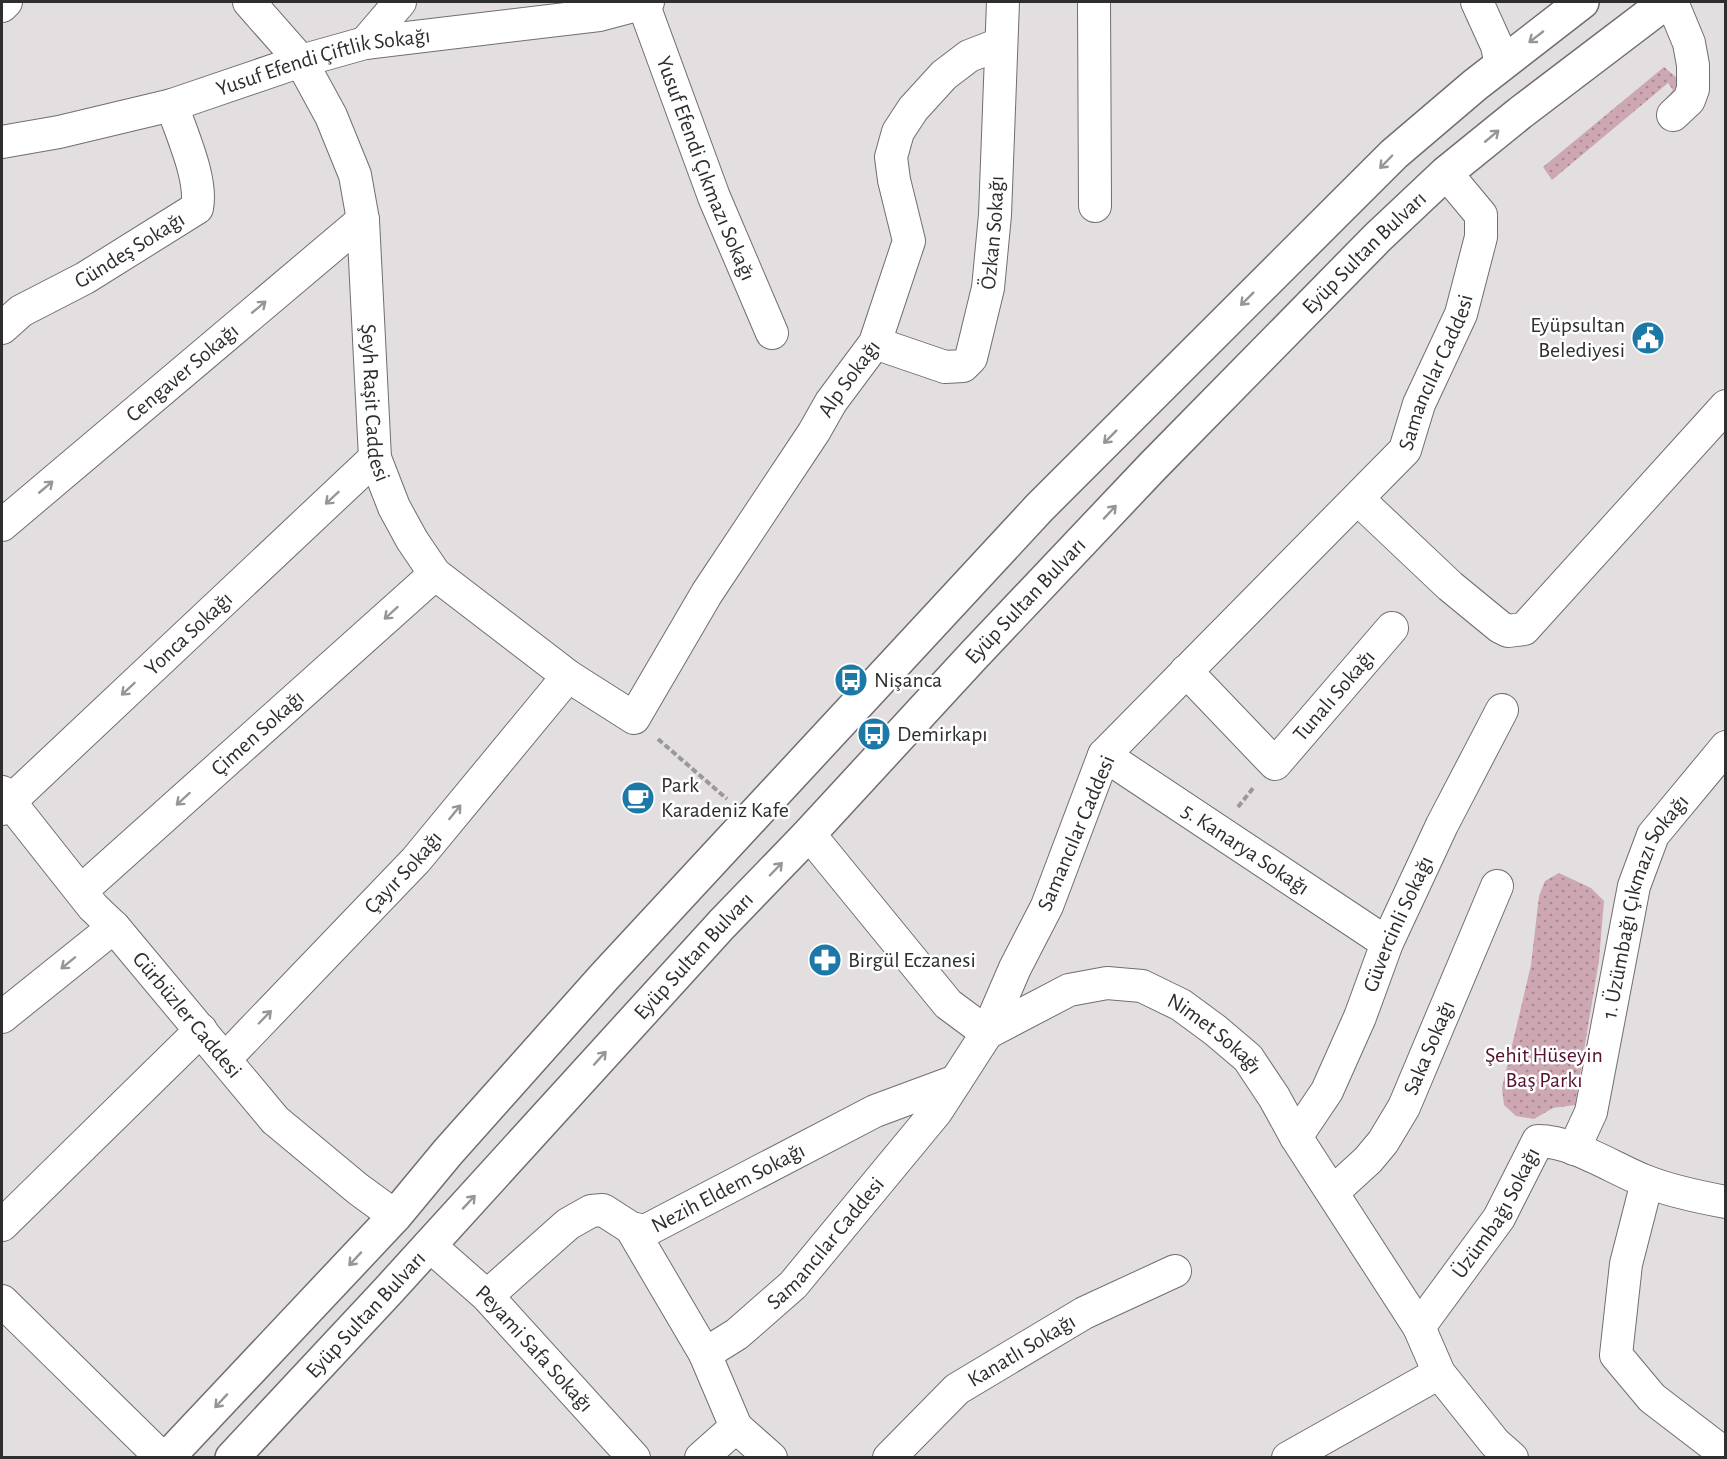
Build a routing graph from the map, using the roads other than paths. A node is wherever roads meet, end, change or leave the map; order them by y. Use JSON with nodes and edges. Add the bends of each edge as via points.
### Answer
{"nodes":[{"id":1,"x":6,"y":2,"type":"edge"},
{"id":2,"x":249,"y":2,"type":"edge"},
{"id":3,"x":400,"y":2,"type":"edge"},
{"id":4,"x":646,"y":2,"type":"edge"},
{"id":5,"x":1003,"y":2,"type":"edge"},
{"id":6,"x":1094,"y":2,"type":"edge"},
{"id":7,"x":1477,"y":2,"type":"edge"},
{"id":8,"x":1582,"y":2,"type":"edge"},
{"id":9,"x":1666,"y":2,"type":"edge"},
{"id":10,"x":1672,"y":2,"type":"edge"},
{"id":11,"x":2,"y":6,"type":"edge"},
{"id":12,"x":365,"y":42,"type":"junction"},
{"id":13,"x":1000,"y":44,"type":"junction"},
{"id":14,"x":302,"y":61,"type":"junction"},
{"id":15,"x":1501,"y":65,"type":"junction"},
{"id":16,"x":1475,"y":85,"type":"junction"},
{"id":17,"x":172,"y":105,"type":"junction"},
{"id":18,"x":1673,"y":116,"type":"dead end"},
{"id":19,"x":2,"y":142,"type":"edge"},
{"id":20,"x":1446,"y":173,"type":"junction"},
{"id":21,"x":1095,"y":206,"type":"dead end"},
{"id":22,"x":363,"y":220,"type":"junction"},
{"id":23,"x":2,"y":328,"type":"edge"},
{"id":24,"x":772,"y":333,"type":"dead end"},
{"id":25,"x":875,"y":343,"type":"junction"},
{"id":26,"x":1725,"y":406,"type":"edge"},
{"id":27,"x":375,"y":458,"type":"junction"},
{"id":28,"x":1358,"y":499,"type":"junction"},
{"id":29,"x":2,"y":525,"type":"edge"},
{"id":30,"x":435,"y":574,"type":"junction"},
{"id":31,"x":1392,"y":628,"type":"dead end"},
{"id":32,"x":1186,"y":671,"type":"junction"},
{"id":33,"x":568,"y":675,"type":"junction"},
{"id":34,"x":1502,"y":710,"type":"dead end"},
{"id":35,"x":634,"y":718,"type":"joint"},
{"id":36,"x":1725,"y":747,"type":"edge"},
{"id":37,"x":1104,"y":755,"type":"junction"},
{"id":38,"x":4,"y":800,"type":"edge"},
{"id":39,"x":809,"y":834,"type":"junction"},
{"id":40,"x":1497,"y":886,"type":"dead end"},
{"id":41,"x":81,"y":891,"type":"junction"},
{"id":42,"x":114,"y":927,"type":"junction"},
{"id":43,"x":1387,"y":943,"type":"junction"},
{"id":44,"x":2,"y":1017,"type":"edge"},
{"id":45,"x":201,"y":1030,"type":"junction"},
{"id":46,"x":987,"y":1033,"type":"junction"},
{"id":47,"x":225,"y":1059,"type":"junction"},
{"id":48,"x":956,"y":1081,"type":"junction"},
{"id":49,"x":1296,"y":1137,"type":"junction"},
{"id":50,"x":1574,"y":1149,"type":"junction"},
{"id":51,"x":1647,"y":1182,"type":"junction"},
{"id":52,"x":1333,"y":1192,"type":"junction"},
{"id":53,"x":1725,"y":1202,"type":"edge"},
{"id":54,"x":395,"y":1216,"type":"junction"},
{"id":55,"x":2,"y":1225,"type":"edge"},
{"id":56,"x":631,"y":1228,"type":"junction"},
{"id":57,"x":429,"y":1245,"type":"junction"},
{"id":58,"x":1175,"y":1271,"type":"dead end"},
{"id":59,"x":487,"y":1296,"type":"junction"},
{"id":60,"x":2,"y":1300,"type":"edge"},
{"id":61,"x":1419,"y":1327,"type":"junction"},
{"id":62,"x":705,"y":1353,"type":"junction"},
{"id":63,"x":1439,"y":1373,"type":"junction"},
{"id":64,"x":736,"y":1427,"type":"junction"},
{"id":65,"x":1725,"y":1451,"type":"edge"},
{"id":66,"x":162,"y":1458,"type":"edge"},
{"id":67,"x":167,"y":1458,"type":"edge"},
{"id":68,"x":232,"y":1458,"type":"edge"},
{"id":69,"x":634,"y":1458,"type":"edge"},
{"id":70,"x":701,"y":1458,"type":"edge"},
{"id":71,"x":771,"y":1458,"type":"edge"},
{"id":72,"x":889,"y":1458,"type":"edge"},
{"id":73,"x":1288,"y":1458,"type":"edge"},
{"id":74,"x":1512,"y":1458,"type":"edge"}],
"edges":[{"from":1,"to":11,"type":"street"},
{"from":2,"to":14,"type":"street","name":"Şeyh Raşit Caddesi"},
{"from":3,"to":12,"type":"street"},
{"from":4,"to":12,"type":"street","name":"Yusuf Efendi Çiftlik Sokağı","via":[[599,15]]},
{"from":4,"to":24,"type":"street","name":"Yusuf Efendi Çıkmazı Sokağı","via":[[714,197]]},
{"from":5,"to":13,"type":"street","name":"Özkan Sokağı"},
{"from":6,"to":21,"type":"street"},
{"from":7,"to":15,"type":"street","via":[[1497,46]]},
{"from":8,"to":15,"type":"main road","name":"Eyüp Sultan Bulvarı","one_way":true},
{"from":20,"to":9,"type":"main road","name":"Eyüp Sultan Bulvarı","one_way":true},
{"from":10,"to":18,"type":"street","via":[[1689,43],[1693,65],[1689,100]]},
{"from":12,"to":14,"type":"street","name":"Yusuf Efendi Çiftlik Sokağı"},
{"from":13,"to":25,"type":"street","name":"Alp Sokağı","via":[[969,56],[944,75],[898,132],[891,157],[909,241]]},
{"from":13,"to":25,"type":"street","name":"Özkan Sokağı","via":[[994,226],[988,288],[971,358],[963,366],[945,367]]},
{"from":14,"to":17,"type":"street","name":"Yusuf Efendi Çiftlik Sokağı"},
{"from":14,"to":22,"type":"street","name":"Şeyh Raşit Caddesi","via":[[356,175]]},
{"from":15,"to":16,"type":"main road","name":"Eyüp Sultan Bulvarı"},
{"from":16,"to":20,"type":"main road","via":[[1445,137],[1438,159]]},
{"from":16,"to":54,"type":"main road","name":"Eyüp Sultan Bulvarı","one_way":true,"via":[[1394,154],[1040,507],[590,994]]},
{"from":17,"to":19,"type":"street","name":"Yusuf Efendi Çiftlik Sokağı"},
{"from":17,"to":23,"type":"street","name":"Gündeş Sokağı","via":[[200,195],[197,208],[85,279],[21,311]]},
{"from":20,"to":28,"type":"street","name":"Samancılar Caddesi","via":[[1481,215],[1480,237],[1461,314],[1419,405],[1405,450]]},
{"from":39,"to":20,"type":"main road","name":"Eyüp Sultan Bulvarı","one_way":true,"via":[[1145,475]]},
{"from":22,"to":27,"type":"street","name":"Şeyh Raşit Caddesi"},
{"from":29,"to":22,"type":"street","name":"Cengaver Sokağı","one_way":true},
{"from":25,"to":35,"type":"street","name":"Alp Sokağı","via":[[831,402],[707,592]]},
{"from":26,"to":28,"type":"street","via":[[1524,629],[1508,631],[1500,627],[1450,586]]},
{"from":27,"to":30,"type":"street","name":"Şeyh Raşit Caddesi","via":[[394,507]]},
{"from":27,"to":38,"type":"street","name":"Yonca Sokağı","one_way":true},
{"from":28,"to":32,"type":"street","name":"Samancılar Caddesi"},
{"from":30,"to":33,"type":"street","name":"Şeyh Raşit Caddesi"},
{"from":30,"to":41,"type":"street","name":"Çimen Sokağı","one_way":true},
{"from":31,"to":32,"type":"street","name":"Tunalı Sokağı","via":[[1275,764]]},
{"from":32,"to":37,"type":"street","name":"Samancılar Caddesi"},
{"from":33,"to":35,"type":"street","name":"Şeyh Raşit Caddesi"},
{"from":47,"to":33,"type":"street","name":"Çayır Sokağı","one_way":true,"via":[[416,860]]},
{"from":34,"to":43,"type":"street","name":"Güvercinli Sokağı"},
{"from":36,"to":50,"type":"street","name":"1. Üzümbağı Çıkmazı Sokağı","via":[[1653,835],[1632,897],[1591,1112]]},
{"from":37,"to":43,"type":"street","name":"5. Kanarya Sokağı"},
{"from":37,"to":46,"type":"street","name":"Samancılar Caddesi","via":[[1047,906]]},
{"from":38,"to":41,"type":"street","name":"Gürbüzler Caddesi"},
{"from":39,"to":46,"type":"street","via":[[948,1004]]},
{"from":57,"to":39,"type":"main road","name":"Eyüp Sultan Bulvarı","one_way":true},
{"from":40,"to":52,"type":"street","name":"Saka Sokağı","via":[[1404,1107],[1368,1160]]},
{"from":41,"to":42,"type":"street","name":"Gürbüzler Caddesi"},
{"from":42,"to":44,"type":"street","one_way":true},
{"from":42,"to":45,"type":"street","name":"Gürbüzler Caddesi"},
{"from":43,"to":49,"type":"street","name":"Güvercinli Sokağı","via":[[1327,1091]]},
{"from":45,"to":47,"type":"street","name":"Gürbüzler Caddesi"},
{"from":45,"to":55,"type":"street"},
{"from":46,"to":48,"type":"street","name":"Samancılar Caddesi"},
{"from":46,"to":49,"type":"street","name":"Nimet Sokağı","via":[[1069,990],[1107,983],[1142,986],[1181,1005],[1248,1058]]},
{"from":47,"to":54,"type":"street","name":"Gürbüzler Caddesi","via":[[275,1120]]},
{"from":48,"to":56,"type":"street","name":"Nezih Eldem Sokağı","via":[[875,1111],[645,1231]]},
{"from":48,"to":62,"type":"street","name":"Samancılar Caddesi","via":[[936,1112],[793,1285],[736,1334]]},
{"from":49,"to":52,"type":"street","name":"Nimet Sokağı"},
{"from":50,"to":51,"type":"street","name":"Üzümbağı Sokağı"},
{"from":50,"to":61,"type":"street","name":"Üzümbağı Sokağı","via":[[1538,1141],[1499,1218]]},
{"from":51,"to":53,"type":"street","name":"Üzümbağı Sokağı"},
{"from":51,"to":65,"type":"street","via":[[1626,1264],[1616,1355],[1652,1398]]},
{"from":52,"to":61,"type":"street","name":"Nimet Sokağı"},
{"from":54,"to":57,"type":"main road"},
{"from":54,"to":67,"type":"main road","name":"Eyüp Sultan Bulvarı","one_way":true},
{"from":56,"to":59,"type":"street","name":"Nezih Eldem Sokağı","via":[[603,1210],[591,1211],[568,1224]]},
{"from":56,"to":62,"type":"street"},
{"from":57,"to":59,"type":"street","name":"Peyami Safa Sokağı"},
{"from":57,"to":68,"type":"main road","name":"Eyüp Sultan Bulvarı"},
{"from":58,"to":72,"type":"street","name":"Kanatlı Sokağı","via":[[1084,1313],[957,1389]]},
{"from":59,"to":69,"type":"street","name":"Peyami Safa Sokağı"},
{"from":60,"to":66,"type":"street"},
{"from":61,"to":63,"type":"street","name":"Nimet Sokağı"},
{"from":62,"to":64,"type":"street"},
{"from":63,"to":73,"type":"street"},
{"from":63,"to":74,"type":"street","name":"Nimet Sokağı","via":[[1495,1443]]},
{"from":64,"to":70,"type":"street"},
{"from":64,"to":71,"type":"street"}]}
